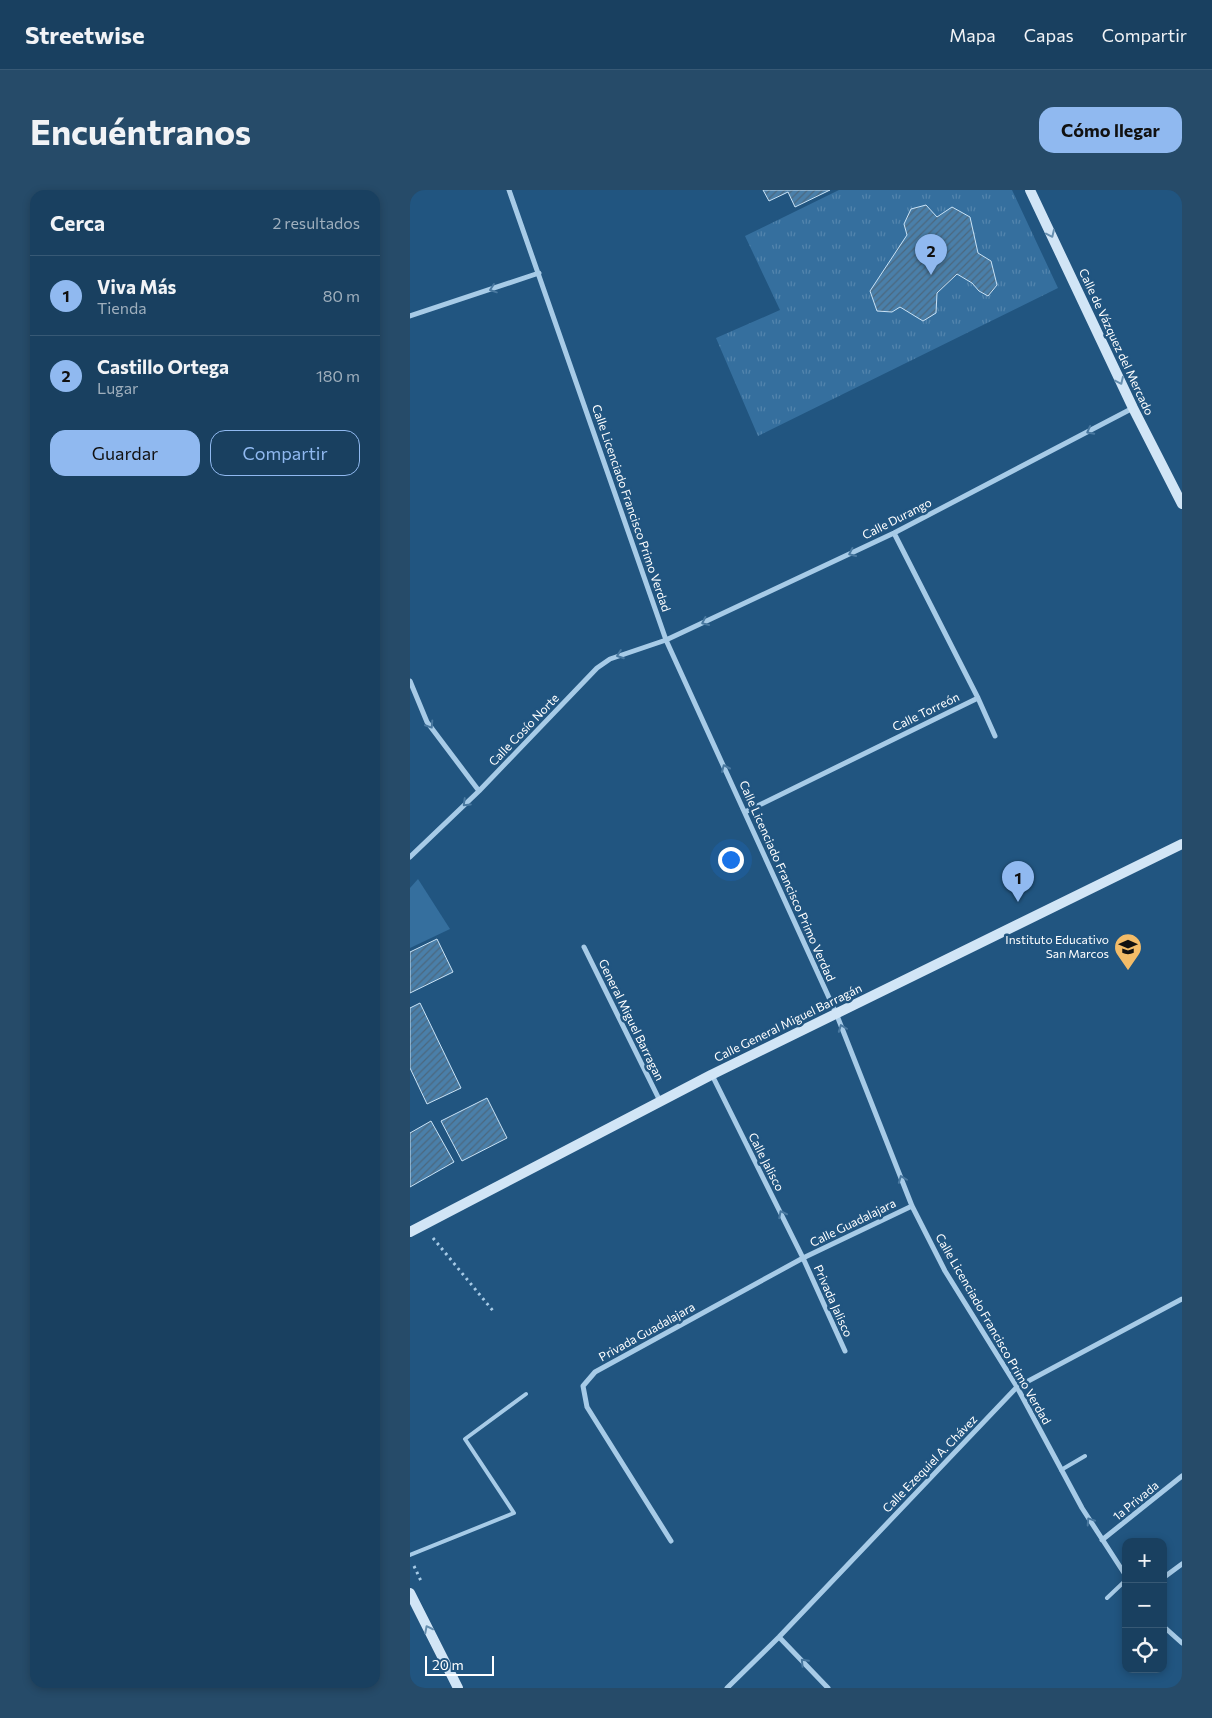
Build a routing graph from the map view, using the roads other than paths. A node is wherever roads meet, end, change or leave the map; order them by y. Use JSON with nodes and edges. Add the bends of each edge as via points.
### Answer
{"nodes":[{"id":1,"x":509,"y":190,"type":"edge"},
{"id":2,"x":1030,"y":190,"type":"edge"},
{"id":3,"x":539,"y":273,"type":"junction"},
{"id":4,"x":410,"y":316,"type":"edge"},
{"id":5,"x":1133,"y":408,"type":"junction"},
{"id":6,"x":1182,"y":504,"type":"edge"},
{"id":7,"x":894,"y":533,"type":"junction"},
{"id":8,"x":666,"y":640,"type":"junction"},
{"id":9,"x":410,"y":681,"type":"edge"},
{"id":10,"x":978,"y":698,"type":"junction"},
{"id":11,"x":995,"y":736,"type":"dead end"},
{"id":12,"x":479,"y":791,"type":"junction"},
{"id":13,"x":745,"y":812,"type":"junction"},
{"id":14,"x":1182,"y":844,"type":"edge"},
{"id":15,"x":410,"y":857,"type":"edge"},
{"id":16,"x":584,"y":947,"type":"dead end"},
{"id":17,"x":836,"y":1013,"type":"junction"},
{"id":18,"x":712,"y":1075,"type":"junction"},
{"id":19,"x":660,"y":1102,"type":"junction"},
{"id":20,"x":912,"y":1206,"type":"junction"},
{"id":21,"x":410,"y":1232,"type":"edge"},
{"id":22,"x":803,"y":1258,"type":"junction"},
{"id":23,"x":1182,"y":1299,"type":"edge"},
{"id":24,"x":845,"y":1352,"type":"dead end"},
{"id":25,"x":1016,"y":1387,"type":"junction"},
{"id":26,"x":526,"y":1394,"type":"dead end"},
{"id":27,"x":1085,"y":1456,"type":"dead end"},
{"id":28,"x":1061,"y":1470,"type":"junction"},
{"id":29,"x":1182,"y":1476,"type":"edge"},
{"id":30,"x":1102,"y":1540,"type":"junction"},
{"id":31,"x":671,"y":1541,"type":"dead end"},
{"id":32,"x":410,"y":1555,"type":"edge"},
{"id":33,"x":1182,"y":1564,"type":"edge"},
{"id":34,"x":1122,"y":1570,"type":"edge"},
{"id":35,"x":1167,"y":1575,"type":"edge"},
{"id":36,"x":1123,"y":1583,"type":"edge"},
{"id":37,"x":410,"y":1593,"type":"edge"},
{"id":38,"x":1107,"y":1598,"type":"dead end"},
{"id":39,"x":1165,"y":1628,"type":"edge"},
{"id":40,"x":779,"y":1636,"type":"junction"},
{"id":41,"x":1182,"y":1643,"type":"edge"},
{"id":42,"x":458,"y":1688,"type":"edge"},
{"id":43,"x":726,"y":1688,"type":"edge"},
{"id":44,"x":828,"y":1688,"type":"edge"}],
"edges":[{"from":1,"to":3,"type":"street","name":"Calle Licenciado Francisco Primo Verdad"},
{"from":2,"to":5,"type":"street","name":"Calle de Vázquez del Mercado","one_way":true},
{"from":3,"to":4,"type":"street","one_way":true},
{"from":3,"to":8,"type":"street","name":"Calle Licenciado Francisco Primo Verdad"},
{"from":5,"to":6,"type":"street","name":"Calle de Vázquez del Mercado"},
{"from":5,"to":7,"type":"street","name":"Calle Durango","one_way":true},
{"from":7,"to":8,"type":"street","name":"Calle Durango","one_way":true},
{"from":7,"to":10,"type":"street","name":"Calle Torreón"},
{"from":8,"to":12,"type":"street","name":"Calle Cosío Norte","one_way":true,"via":[[610,659],[597,668]]},
{"from":13,"to":8,"type":"street","name":"Calle Licenciado Francisco Primo Verdad","one_way":true},
{"from":9,"to":12,"type":"street","one_way":true,"via":[[427,722]]},
{"from":10,"to":11,"type":"street"},
{"from":10,"to":13,"type":"street","name":"Calle Torreón"},
{"from":12,"to":15,"type":"street","name":"Calle Cosío Norte","one_way":true},
{"from":13,"to":17,"type":"street","name":"Calle Licenciado Francisco Primo Verdad"},
{"from":14,"to":17,"type":"street","name":"Calle General Miguel Barragán"},
{"from":16,"to":19,"type":"street","name":"General Miguel Barragan"},
{"from":17,"to":18,"type":"street","name":"Calle General Miguel Barragán"},
{"from":20,"to":17,"type":"street","name":"Calle Licenciado Francisco Primo Verdad","one_way":true},
{"from":18,"to":19,"type":"street","name":"Calle General Miguel Barragán"},
{"from":22,"to":18,"type":"street","name":"Calle Jalisco","one_way":true},
{"from":19,"to":21,"type":"street","name":"Calle General Miguel Barragán"},
{"from":20,"to":22,"type":"street","name":"Calle Guadalajara"},
{"from":20,"to":25,"type":"street","name":"Calle Licenciado Francisco Primo Verdad","via":[[945,1271]]},
{"from":22,"to":24,"type":"street","name":"Privada Jalisco"},
{"from":22,"to":31,"type":"street","name":"Privada Guadalajara","via":[[595,1372],[584,1386],[587,1407]]},
{"from":23,"to":25,"type":"street","name":"Calle Ezequiel A. Chávez"},
{"from":25,"to":28,"type":"street","name":"Calle Licenciado Francisco Primo Verdad"},
{"from":25,"to":40,"type":"street","name":"Calle Ezequiel A. Chávez"},
{"from":26,"to":32,"type":"lane","via":[[465,1439],[514,1513]]},
{"from":27,"to":28,"type":"lane"},
{"from":30,"to":28,"type":"street","name":"Calle Licenciado Francisco Primo Verdad","one_way":true},
{"from":29,"to":30,"type":"street","name":"1a Privada"},
{"from":30,"to":34,"type":"street","name":"Calle Licenciado Francisco Primo Verdad"},
{"from":33,"to":35,"type":"street"},
{"from":36,"to":38,"type":"lane"},
{"from":42,"to":37,"type":"street","one_way":true},
{"from":39,"to":41,"type":"street"},
{"from":40,"to":43,"type":"street","name":"Calle Ezequiel A. Chávez"},
{"from":44,"to":40,"type":"street","one_way":true}]}
